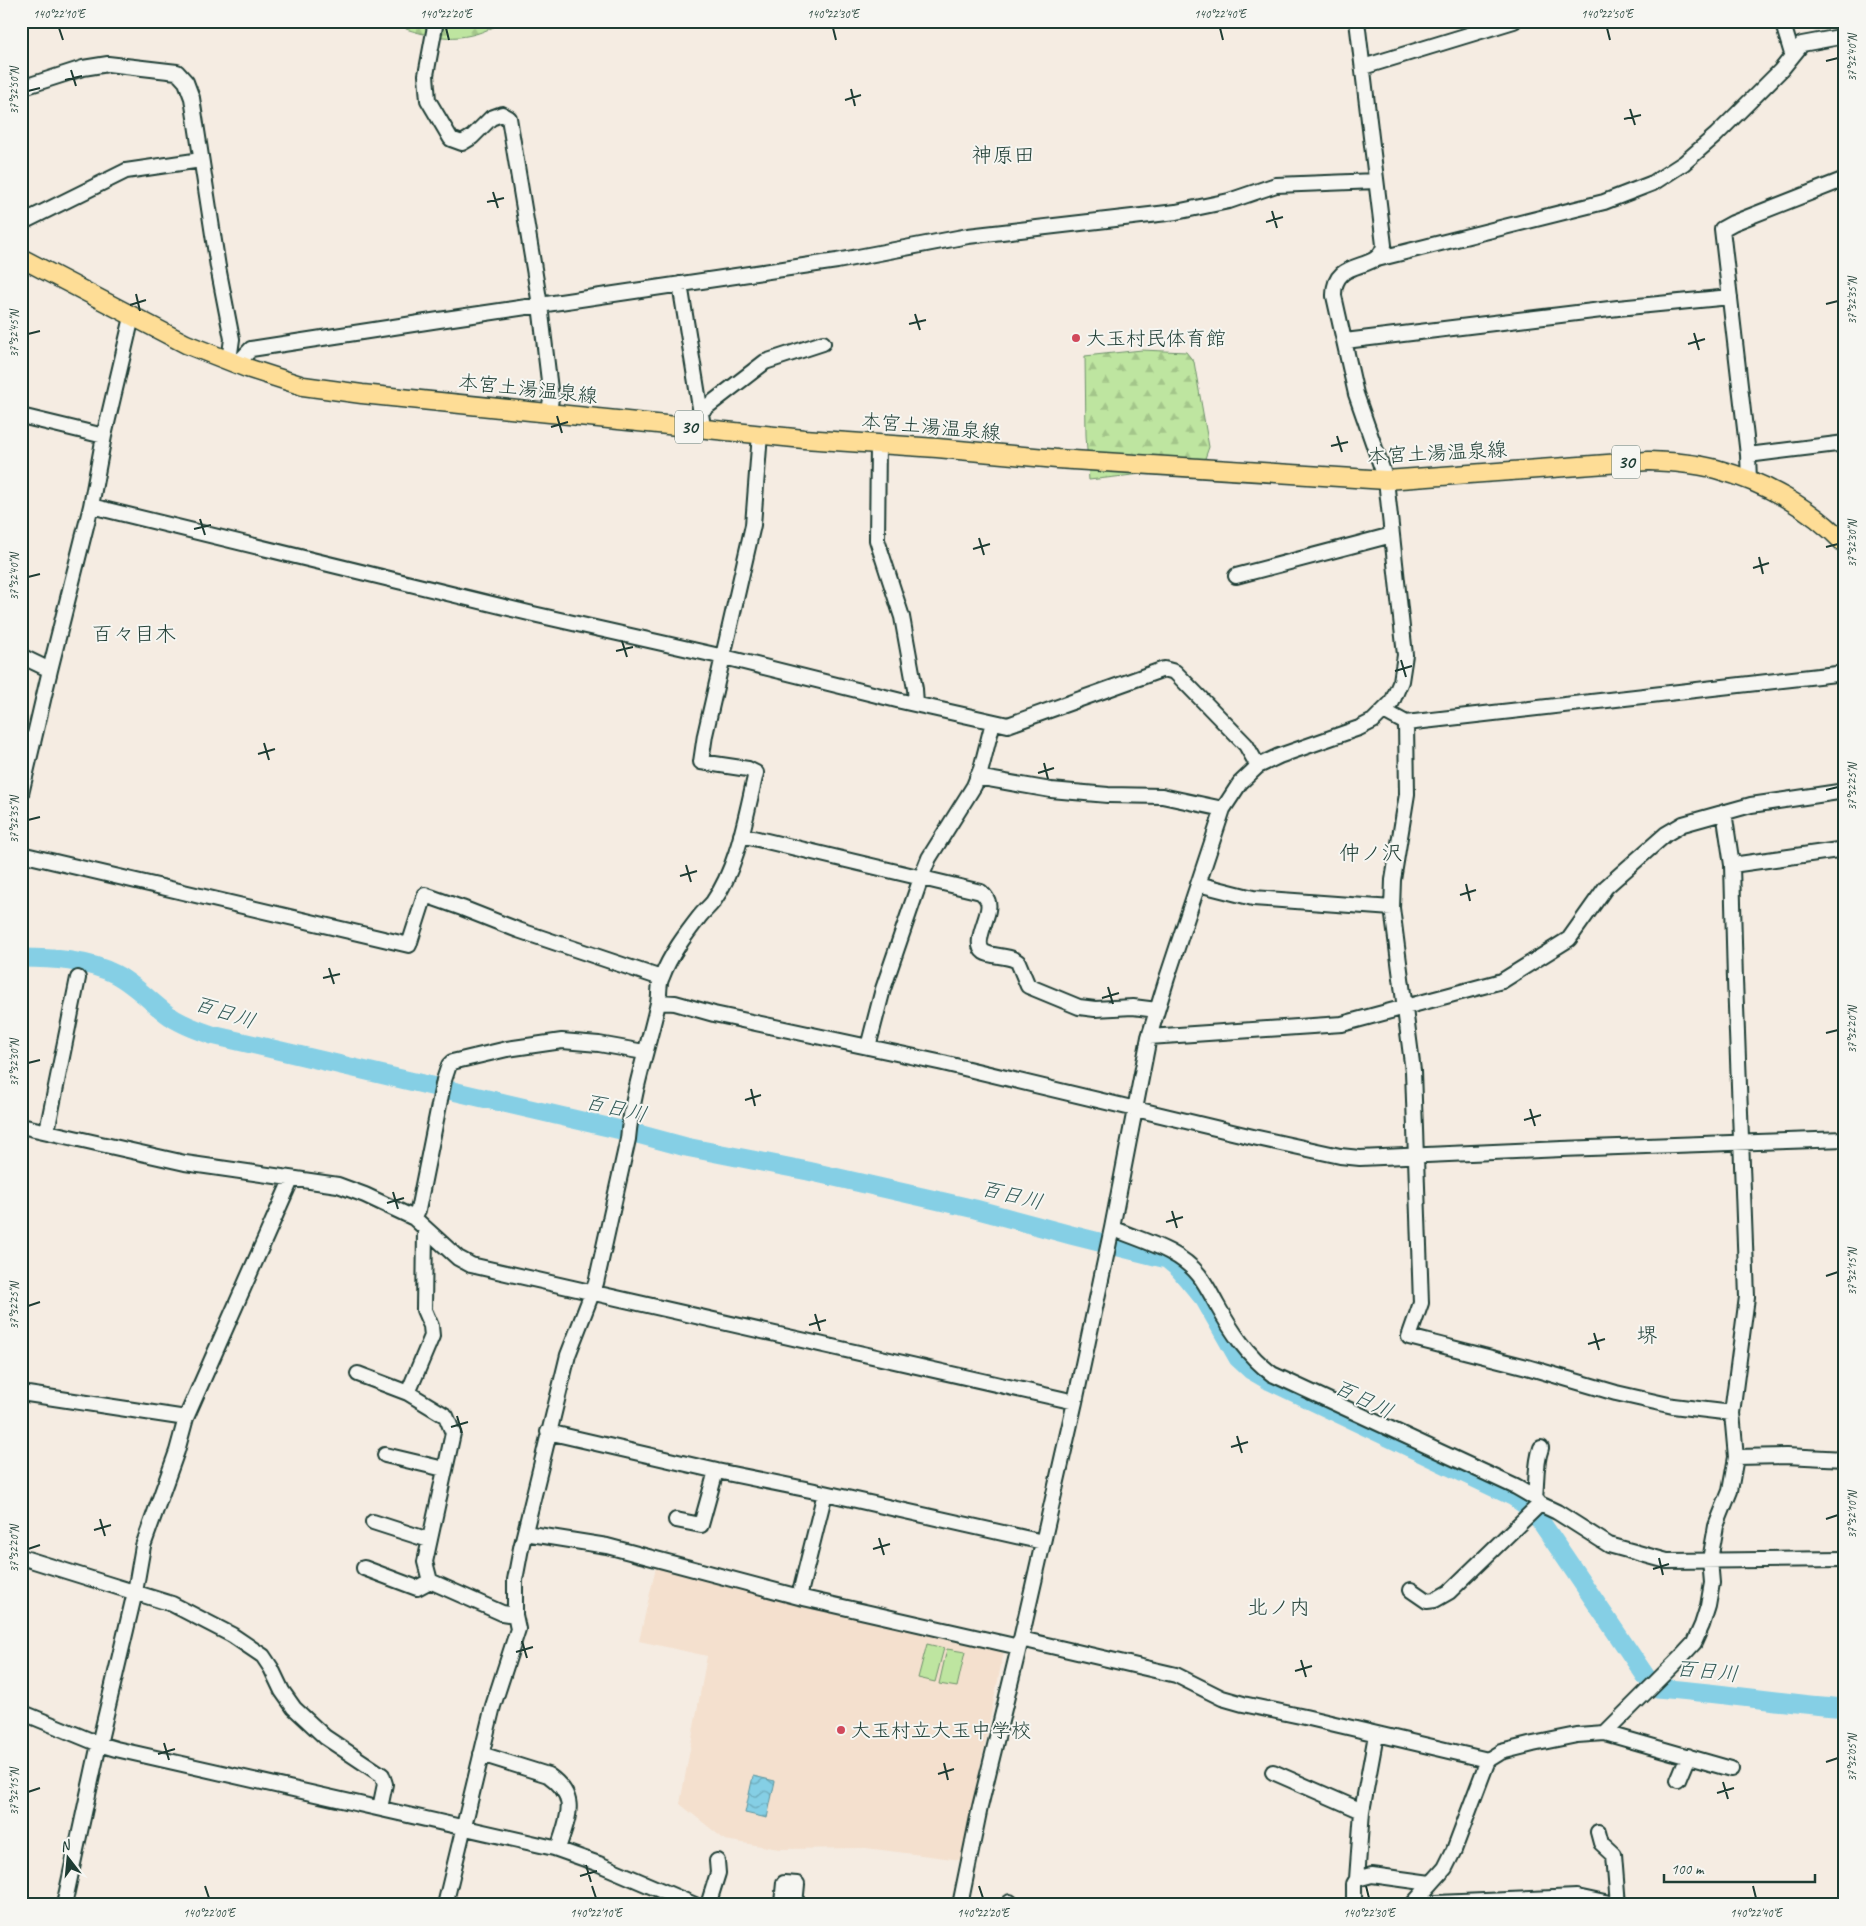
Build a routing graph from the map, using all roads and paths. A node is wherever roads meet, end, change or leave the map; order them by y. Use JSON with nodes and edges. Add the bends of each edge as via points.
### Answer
{"nodes":[{"id":1,"x":436,"y":21,"type":"edge"},
{"id":2,"x":1357,"y":21,"type":"edge"},
{"id":3,"x":1514,"y":21,"type":"edge"},
{"id":4,"x":1782,"y":21,"type":"edge"},
{"id":5,"x":1845,"y":36,"type":"edge"},
{"id":6,"x":1792,"y":54,"type":"junction"},
{"id":7,"x":1363,"y":67,"type":"junction"},
{"id":8,"x":21,"y":88,"type":"edge"},
{"id":9,"x":201,"y":160,"type":"junction"},
{"id":10,"x":1845,"y":179,"type":"edge"},
{"id":11,"x":1376,"y":181,"type":"junction"},
{"id":12,"x":21,"y":223,"type":"edge"},
{"id":13,"x":21,"y":258,"type":"edge"},
{"id":14,"x":1373,"y":261,"type":"junction"},
{"id":15,"x":680,"y":284,"type":"junction"},
{"id":16,"x":1730,"y":297,"type":"junction"},
{"id":17,"x":540,"y":305,"type":"junction"},
{"id":18,"x":132,"y":317,"type":"junction"},
{"id":19,"x":1345,"y":341,"type":"junction"},
{"id":20,"x":823,"y":343,"type":"dead end"},
{"id":21,"x":233,"y":362,"type":"junction"},
{"id":22,"x":550,"y":413,"type":"junction"},
{"id":23,"x":21,"y":416,"type":"edge"},
{"id":24,"x":700,"y":420,"type":"junction"},
{"id":25,"x":760,"y":434,"type":"junction"},
{"id":26,"x":104,"y":436,"type":"junction"},
{"id":27,"x":1845,"y":443,"type":"edge"},
{"id":28,"x":878,"y":445,"type":"junction"},
{"id":29,"x":1748,"y":455,"type":"junction"},
{"id":30,"x":1386,"y":480,"type":"junction"},
{"id":31,"x":1749,"y":480,"type":"junction"},
{"id":32,"x":92,"y":506,"type":"junction"},
{"id":33,"x":1392,"y":535,"type":"junction"},
{"id":34,"x":1845,"y":544,"type":"edge"},
{"id":35,"x":1236,"y":576,"type":"dead end"},
{"id":36,"x":21,"y":656,"type":"edge"},
{"id":37,"x":724,"y":657,"type":"junction"},
{"id":38,"x":50,"y":670,"type":"junction"},
{"id":39,"x":1845,"y":673,"type":"edge"},
{"id":40,"x":916,"y":704,"type":"junction"},
{"id":41,"x":1384,"y":711,"type":"junction"},
{"id":42,"x":993,"y":722,"type":"junction"},
{"id":43,"x":1406,"y":723,"type":"junction"},
{"id":44,"x":1258,"y":766,"type":"junction"},
{"id":45,"x":977,"y":777,"type":"junction"},
{"id":46,"x":1845,"y":791,"type":"edge"},
{"id":47,"x":21,"y":794,"type":"edge"},
{"id":48,"x":1223,"y":809,"type":"junction"},
{"id":49,"x":1724,"y":812,"type":"junction"},
{"id":50,"x":741,"y":835,"type":"junction"},
{"id":51,"x":1845,"y":849,"type":"edge"},
{"id":52,"x":21,"y":854,"type":"edge"},
{"id":53,"x":1732,"y":865,"type":"junction"},
{"id":54,"x":921,"y":878,"type":"junction"},
{"id":55,"x":1198,"y":884,"type":"junction"},
{"id":56,"x":1392,"y":908,"type":"junction"},
{"id":57,"x":78,"y":978,"type":"dead end"},
{"id":58,"x":661,"y":978,"type":"junction"},
{"id":59,"x":659,"y":1002,"type":"junction"},
{"id":60,"x":1405,"y":1007,"type":"junction"},
{"id":61,"x":1157,"y":1010,"type":"junction"},
{"id":62,"x":1150,"y":1037,"type":"junction"},
{"id":63,"x":868,"y":1047,"type":"junction"},
{"id":64,"x":644,"y":1052,"type":"junction"},
{"id":65,"x":1135,"y":1109,"type":"junction"},
{"id":66,"x":21,"y":1126,"type":"edge"},
{"id":67,"x":47,"y":1131,"type":"junction"},
{"id":68,"x":1845,"y":1139,"type":"edge"},
{"id":69,"x":1741,"y":1143,"type":"junction"},
{"id":70,"x":1414,"y":1154,"type":"junction"},
{"id":71,"x":292,"y":1180,"type":"junction"},
{"id":72,"x":414,"y":1218,"type":"junction"},
{"id":73,"x":425,"y":1229,"type":"junction"},
{"id":74,"x":1111,"y":1232,"type":"junction"},
{"id":75,"x":593,"y":1292,"type":"junction"},
{"id":76,"x":358,"y":1374,"type":"dead end"},
{"id":77,"x":21,"y":1393,"type":"edge"},
{"id":78,"x":408,"y":1393,"type":"junction"},
{"id":79,"x":1075,"y":1402,"type":"junction"},
{"id":80,"x":1732,"y":1413,"type":"junction"},
{"id":81,"x":186,"y":1418,"type":"junction"},
{"id":82,"x":548,"y":1432,"type":"junction"},
{"id":83,"x":1541,"y":1448,"type":"dead end"},
{"id":84,"x":385,"y":1454,"type":"dead end"},
{"id":85,"x":1736,"y":1457,"type":"junction"},
{"id":86,"x":1845,"y":1459,"type":"edge"},
{"id":87,"x":444,"y":1469,"type":"junction"},
{"id":88,"x":716,"y":1471,"type":"junction"},
{"id":89,"x":825,"y":1493,"type":"junction"},
{"id":90,"x":1535,"y":1507,"type":"junction"},
{"id":91,"x":676,"y":1520,"type":"dead end"},
{"id":92,"x":373,"y":1522,"type":"dead end"},
{"id":93,"x":525,"y":1533,"type":"junction"},
{"id":94,"x":428,"y":1540,"type":"junction"},
{"id":95,"x":1043,"y":1542,"type":"junction"},
{"id":96,"x":21,"y":1557,"type":"edge"},
{"id":97,"x":1845,"y":1559,"type":"edge"},
{"id":98,"x":1710,"y":1560,"type":"junction"},
{"id":99,"x":364,"y":1568,"type":"dead end"},
{"id":100,"x":430,"y":1581,"type":"junction"},
{"id":101,"x":1411,"y":1590,"type":"dead end"},
{"id":102,"x":135,"y":1592,"type":"junction"},
{"id":103,"x":799,"y":1597,"type":"junction"},
{"id":104,"x":515,"y":1615,"type":"junction"},
{"id":105,"x":1020,"y":1643,"type":"junction"},
{"id":106,"x":21,"y":1712,"type":"edge"},
{"id":107,"x":1605,"y":1733,"type":"junction"},
{"id":108,"x":1376,"y":1735,"type":"junction"},
{"id":109,"x":99,"y":1744,"type":"junction"},
{"id":110,"x":481,"y":1754,"type":"junction"},
{"id":111,"x":1688,"y":1756,"type":"junction"},
{"id":112,"x":1488,"y":1760,"type":"junction"},
{"id":113,"x":1731,"y":1769,"type":"dead end"},
{"id":114,"x":1273,"y":1772,"type":"dead end"},
{"id":115,"x":1678,"y":1780,"type":"dead end"},
{"id":116,"x":380,"y":1808,"type":"junction"},
{"id":117,"x":1362,"y":1810,"type":"junction"},
{"id":118,"x":463,"y":1826,"type":"junction"},
{"id":119,"x":1598,"y":1832,"type":"dead end"},
{"id":120,"x":558,"y":1849,"type":"junction"},
{"id":121,"x":717,"y":1861,"type":"dead end"},
{"id":122,"x":1357,"y":1879,"type":"junction"},
{"id":123,"x":1430,"y":1884,"type":"junction"},
{"id":124,"x":1412,"y":1904,"type":"edge"},
{"id":125,"x":64,"y":1905,"type":"edge"},
{"id":126,"x":444,"y":1905,"type":"edge"},
{"id":127,"x":695,"y":1905,"type":"edge"},
{"id":128,"x":708,"y":1905,"type":"edge"},
{"id":129,"x":960,"y":1905,"type":"edge"},
{"id":130,"x":1354,"y":1905,"type":"edge"},
{"id":131,"x":1614,"y":1905,"type":"edge"},
{"id":132,"x":1618,"y":1905,"type":"edge"}],
"edges":[{"from":1,"to":17,"type":"street","via":[[426,75],[428,100],[452,139],[462,143],[491,118],[502,114],[509,118]]},
{"from":2,"to":7,"type":"street"},
{"from":3,"to":7,"type":"street"},
{"from":4,"to":6,"type":"street"},
{"from":5,"to":6,"type":"street","via":[[1802,44]]},
{"from":6,"to":14,"type":"street","via":[[1781,70],[1716,135],[1684,163],[1653,183],[1604,202]]},
{"from":7,"to":11,"type":"street"},
{"from":8,"to":9,"type":"street","via":[[83,68],[108,64],[177,72],[186,82],[192,98]]},
{"from":9,"to":12,"type":"street","via":[[126,172]]},
{"from":9,"to":21,"type":"street","via":[[232,339]]},
{"from":10,"to":16,"type":"street","via":[[1722,229]]},
{"from":11,"to":14,"type":"street","via":[[1384,245],[1381,254]]},
{"from":11,"to":15,"type":"street","via":[[1276,185],[1229,202],[1176,212],[968,236],[837,261]]},
{"from":13,"to":18,"type":"main road","name":"本宮土湯温泉線","number":"30"},
{"from":14,"to":19,"type":"street","via":[[1343,273],[1336,282],[1334,296]]},
{"from":15,"to":17,"type":"street"},
{"from":15,"to":24,"type":"street"},
{"from":16,"to":19,"type":"street"},
{"from":16,"to":29,"type":"street"},
{"from":17,"to":21,"type":"street","via":[[251,349]]},
{"from":17,"to":22,"type":"street"},
{"from":18,"to":21,"type":"main road","name":"本宮土湯温泉線","number":"30","via":[[186,344]]},
{"from":18,"to":26,"type":"street"},
{"from":19,"to":30,"type":"street","via":[[1356,394]]},
{"from":20,"to":24,"type":"street","via":[[765,362]]},
{"from":21,"to":22,"type":"main road","name":"本宮土湯温泉線","number":"30","via":[[303,386]]},
{"from":22,"to":24,"type":"main road","name":"本宮土湯温泉線","number":"30"},
{"from":23,"to":26,"type":"street"},
{"from":24,"to":25,"type":"main road","name":"本宮土湯温泉線","number":"30"},
{"from":25,"to":28,"type":"main road","name":"本宮土湯温泉線","number":"30"},
{"from":25,"to":37,"type":"street","via":[[753,525]]},
{"from":26,"to":32,"type":"street"},
{"from":27,"to":29,"type":"street"},
{"from":28,"to":30,"type":"main road","name":"本宮土湯温泉線","number":"30"},
{"from":28,"to":40,"type":"street","via":[[877,540],[902,617]]},
{"from":29,"to":31,"type":"street"},
{"from":30,"to":31,"type":"main road","name":"本宮土湯温泉線","number":"30","via":[[1648,460],[1716,469]]},
{"from":30,"to":33,"type":"street"},
{"from":31,"to":34,"type":"main road","name":"本宮土湯温泉線","number":"30","via":[[1818,519]]},
{"from":32,"to":37,"type":"street","via":[[533,614]]},
{"from":32,"to":38,"type":"street"},
{"from":33,"to":35,"type":"street"},
{"from":33,"to":41,"type":"street","via":[[1404,655],[1401,681],[1392,702]]},
{"from":36,"to":38,"type":"street"},
{"from":37,"to":40,"type":"street"},
{"from":37,"to":50,"type":"street","via":[[701,762],[756,773]]},
{"from":38,"to":47,"type":"street"},
{"from":39,"to":43,"type":"street"},
{"from":40,"to":42,"type":"street"},
{"from":41,"to":43,"type":"street"},
{"from":41,"to":44,"type":"street","via":[[1359,728]]},
{"from":42,"to":44,"type":"street","via":[[1008,725],[1164,669],[1175,672],[1246,745]]},
{"from":42,"to":45,"type":"street"},
{"from":43,"to":56,"type":"street","via":[[1407,794],[1393,880]]},
{"from":44,"to":48,"type":"street","via":[[1240,783]]},
{"from":45,"to":48,"type":"street","via":[[1051,790],[1162,796]]},
{"from":45,"to":54,"type":"street","via":[[929,858]]},
{"from":46,"to":49,"type":"street"},
{"from":48,"to":55,"type":"street"},
{"from":49,"to":53,"type":"street"},
{"from":49,"to":60,"type":"street","via":[[1683,824],[1666,834],[1606,888],[1569,939],[1502,981]]},
{"from":50,"to":54,"type":"street"},
{"from":50,"to":58,"type":"street","via":[[729,873],[713,902],[681,942]]},
{"from":51,"to":53,"type":"street"},
{"from":52,"to":58,"type":"street","via":[[409,945],[425,895]]},
{"from":53,"to":69,"type":"street"},
{"from":54,"to":61,"type":"street","via":[[981,892],[989,906],[981,950],[1018,962],[1026,983],[1033,989],[1085,1008]]},
{"from":54,"to":63,"type":"street","via":[[883,989]]},
{"from":55,"to":56,"type":"street","via":[[1253,898]]},
{"from":55,"to":61,"type":"street"},
{"from":56,"to":60,"type":"street"},
{"from":57,"to":67,"type":"street"},
{"from":58,"to":59,"type":"street"},
{"from":59,"to":63,"type":"street","via":[[676,1003]]},
{"from":59,"to":64,"type":"street"},
{"from":60,"to":62,"type":"street","via":[[1342,1024]]},
{"from":60,"to":70,"type":"street","via":[[1413,1071]]},
{"from":61,"to":62,"type":"street"},
{"from":62,"to":65,"type":"street"},
{"from":63,"to":65,"type":"street"},
{"from":64,"to":72,"type":"street","via":[[562,1041],[452,1062],[444,1080]]},
{"from":64,"to":75,"type":"street"},
{"from":65,"to":70,"type":"street","via":[[1340,1156],[1360,1158]]},
{"from":65,"to":74,"type":"street"},
{"from":66,"to":67,"type":"street"},
{"from":67,"to":71,"type":"street","via":[[185,1163]]},
{"from":68,"to":69,"type":"street"},
{"from":69,"to":70,"type":"street"},
{"from":69,"to":80,"type":"street","via":[[1747,1297]]},
{"from":70,"to":80,"type":"street","via":[[1420,1304],[1409,1337],[1616,1393],[1673,1406]]},
{"from":71,"to":72,"type":"street","via":[[338,1185]]},
{"from":71,"to":81,"type":"street"},
{"from":72,"to":73,"type":"street"},
{"from":73,"to":75,"type":"street","via":[[471,1265]]},
{"from":73,"to":78,"type":"street","via":[[424,1310],[432,1336]]},
{"from":74,"to":79,"type":"street"},
{"from":74,"to":90,"type":"street","via":[[1161,1248],[1182,1260],[1200,1276],[1242,1345],[1272,1374],[1516,1487]]},
{"from":75,"to":79,"type":"street"},
{"from":75,"to":82,"type":"street","via":[[568,1355]]},
{"from":76,"to":78,"type":"street"},
{"from":77,"to":81,"type":"street"},
{"from":78,"to":87,"type":"street","via":[[442,1413],[450,1423],[453,1433]]},
{"from":79,"to":95,"type":"street"},
{"from":80,"to":85,"type":"street"},
{"from":81,"to":102,"type":"street","via":[[143,1546]]},
{"from":82,"to":88,"type":"street"},
{"from":82,"to":93,"type":"street"},
{"from":83,"to":90,"type":"street","via":[[1536,1464]]},
{"from":84,"to":87,"type":"street"},
{"from":85,"to":86,"type":"street"},
{"from":85,"to":98,"type":"street","via":[[1730,1491],[1716,1526]]},
{"from":87,"to":94,"type":"street"},
{"from":88,"to":89,"type":"street"},
{"from":88,"to":91,"type":"street","via":[[701,1525]]},
{"from":89,"to":95,"type":"street"},
{"from":89,"to":103,"type":"street"},
{"from":90,"to":98,"type":"street","via":[[1556,1512],[1610,1545],[1623,1544],[1667,1561]]},
{"from":90,"to":101,"type":"street","via":[[1449,1592],[1427,1601]]},
{"from":92,"to":94,"type":"street"},
{"from":93,"to":103,"type":"street","via":[[607,1546]]},
{"from":93,"to":104,"type":"street","via":[[514,1580]]},
{"from":94,"to":100,"type":"street","via":[[425,1562]]},
{"from":95,"to":105,"type":"street"},
{"from":96,"to":102,"type":"street"},
{"from":97,"to":98,"type":"street"},
{"from":98,"to":107,"type":"street","via":[[1712,1583],[1708,1606],[1694,1642]]},
{"from":99,"to":100,"type":"street","via":[[417,1588]]},
{"from":100,"to":104,"type":"street","via":[[502,1613]]},
{"from":102,"to":109,"type":"street"},
{"from":102,"to":116,"type":"street","via":[[172,1604],[232,1635],[263,1656],[294,1708],[325,1737],[382,1775],[385,1784]]},
{"from":103,"to":105,"type":"street"},
{"from":104,"to":110,"type":"street","via":[[518,1629]]},
{"from":105,"to":108,"type":"street","via":[[1176,1675],[1222,1698]]},
{"from":105,"to":129,"type":"street"},
{"from":106,"to":109,"type":"street"},
{"from":107,"to":111,"type":"street"},
{"from":107,"to":112,"type":"street","via":[[1533,1744],[1501,1752]]},
{"from":108,"to":112,"type":"street"},
{"from":108,"to":117,"type":"street"},
{"from":109,"to":116,"type":"street"},
{"from":109,"to":125,"type":"street"},
{"from":110,"to":118,"type":"street"},
{"from":110,"to":120,"type":"street","via":[[558,1782],[569,1799]]},
{"from":111,"to":113,"type":"street"},
{"from":111,"to":115,"type":"street"},
{"from":112,"to":123,"type":"street","via":[[1454,1850],[1445,1868]]},
{"from":114,"to":117,"type":"street"},
{"from":116,"to":118,"type":"street"},
{"from":117,"to":122,"type":"street"},
{"from":118,"to":120,"type":"street"},
{"from":118,"to":126,"type":"street"},
{"from":119,"to":132,"type":"street","via":[[1601,1843],[1614,1855]]},
{"from":120,"to":127,"type":"street"},
{"from":121,"to":128,"type":"street","via":[[718,1873]]},
{"from":122,"to":123,"type":"street","via":[[1372,1875]]},
{"from":122,"to":130,"type":"street"},
{"from":123,"to":124,"type":"street"},
{"from":124,"to":131,"type":"street","via":[[1577,1897]]}]}
